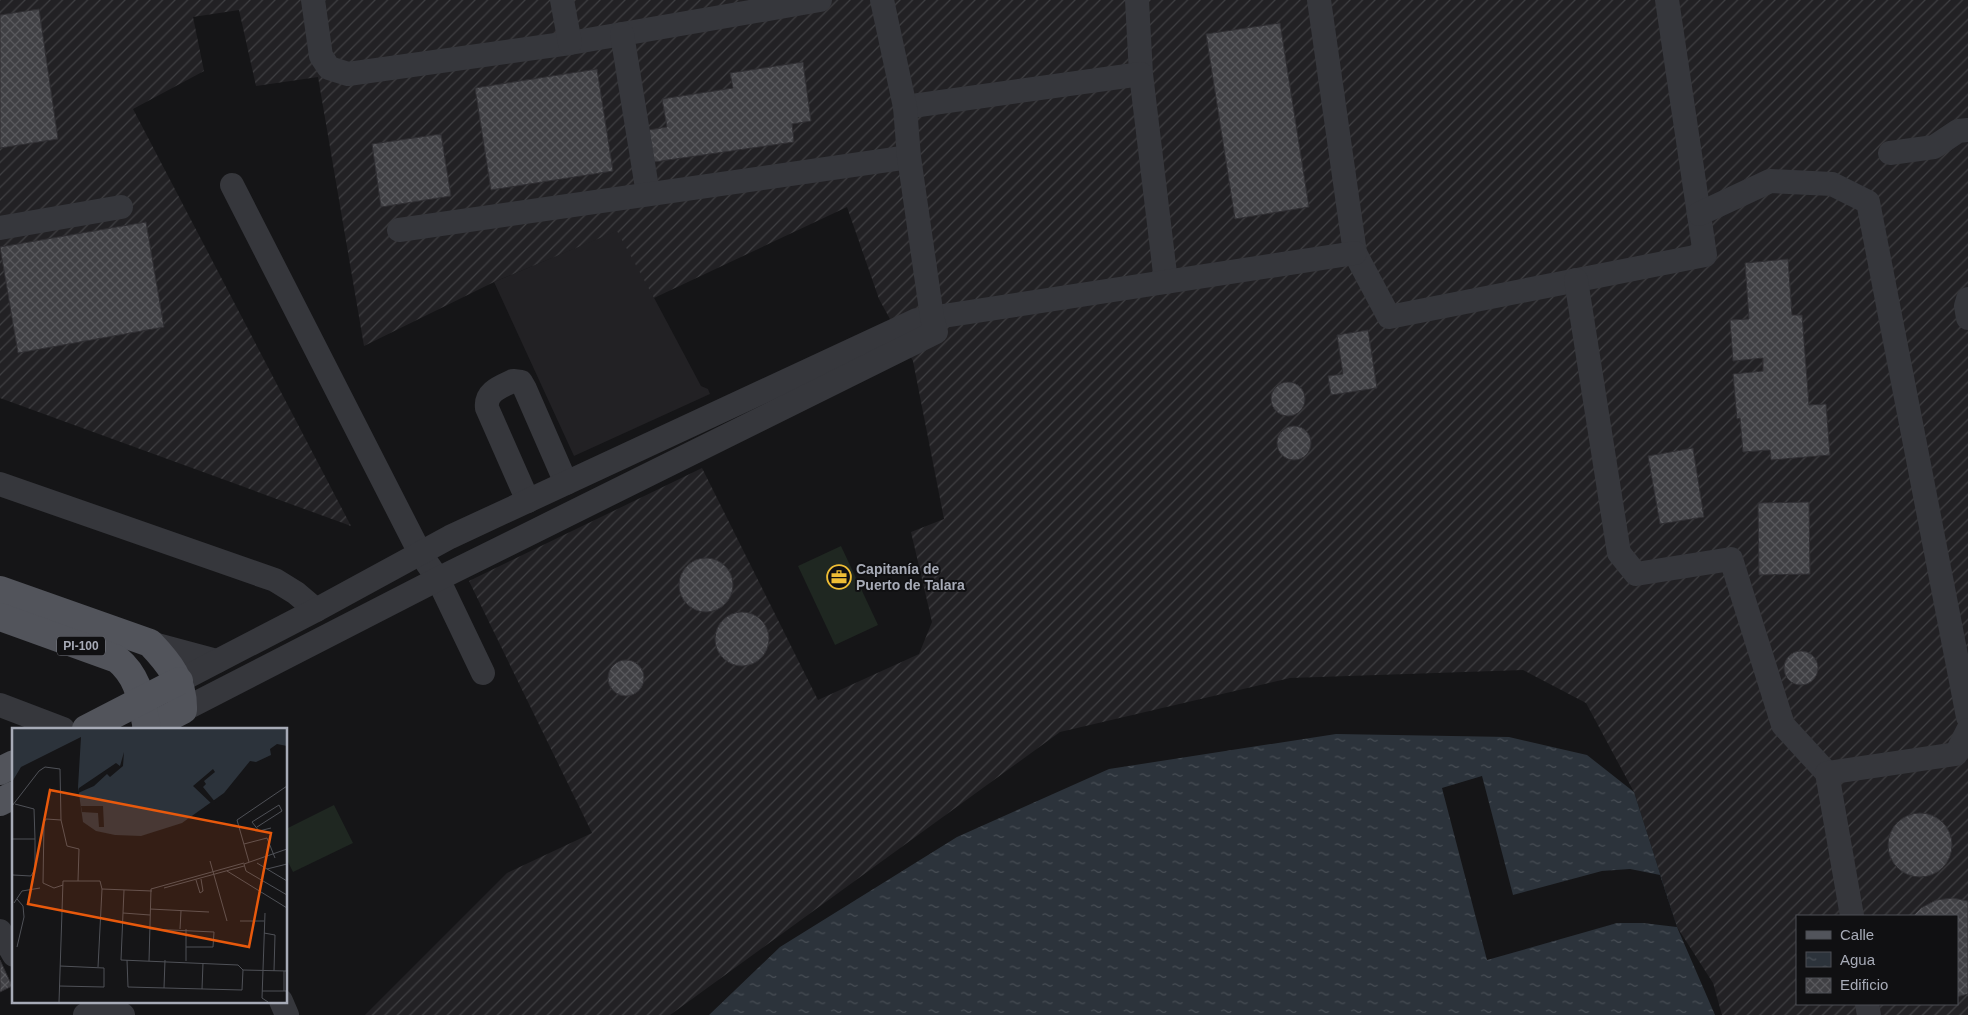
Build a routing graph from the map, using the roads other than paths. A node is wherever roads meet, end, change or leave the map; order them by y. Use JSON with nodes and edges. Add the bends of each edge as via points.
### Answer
{"nodes":[{"id":1,"x":313,"y":0,"type":"edge"},
{"id":2,"x":562,"y":0,"type":"edge"},
{"id":3,"x":820,"y":0,"type":"edge"},
{"id":4,"x":882,"y":0,"type":"edge"},
{"id":5,"x":1137,"y":0,"type":"edge"},
{"id":6,"x":1319,"y":0,"type":"edge"},
{"id":7,"x":1667,"y":0,"type":"edge"},
{"id":8,"x":622,"y":34,"type":"junction"},
{"id":9,"x":570,"y":43,"type":"junction"},
{"id":10,"x":1141,"y":74,"type":"junction"},
{"id":11,"x":905,"y":107,"type":"junction"},
{"id":12,"x":1968,"y":130,"type":"edge"},
{"id":13,"x":1890,"y":153,"type":"dead end"},
{"id":14,"x":909,"y":157,"type":"junction"},
{"id":15,"x":232,"y":185,"type":"dead end"},
{"id":16,"x":648,"y":194,"type":"junction"},
{"id":17,"x":121,"y":207,"type":"dead end"},
{"id":18,"x":1699,"y":214,"type":"junction"},
{"id":19,"x":0,"y":228,"type":"edge"},
{"id":20,"x":398,"y":230,"type":"dead end"},
{"id":21,"x":1355,"y":253,"type":"junction"},
{"id":22,"x":1576,"y":280,"type":"junction"},
{"id":23,"x":1166,"y":282,"type":"junction"},
{"id":24,"x":1968,"y":299,"type":"edge"},
{"id":25,"x":1968,"y":318,"type":"edge"},
{"id":26,"x":934,"y":325,"type":"junction"},
{"id":27,"x":566,"y":483,"type":"junction"},
{"id":28,"x":0,"y":484,"type":"edge"},
{"id":29,"x":528,"y":500,"type":"junction"},
{"id":30,"x":420,"y":554,"type":"junction"},
{"id":31,"x":438,"y":579,"type":"junction"},
{"id":32,"x":0,"y":590,"type":"edge"},
{"id":33,"x":316,"y":610,"type":"junction"},
{"id":34,"x":0,"y":617,"type":"edge"},
{"id":35,"x":150,"y":643,"type":"junction"},
{"id":36,"x":217,"y":661,"type":"junction"},
{"id":37,"x":483,"y":672,"type":"dead end"},
{"id":38,"x":179,"y":681,"type":"junction"},
{"id":39,"x":141,"y":700,"type":"junction"},
{"id":40,"x":0,"y":705,"type":"edge"},
{"id":41,"x":183,"y":710,"type":"junction"},
{"id":42,"x":1968,"y":718,"type":"edge"},
{"id":43,"x":60,"y":728,"type":"edge"},
{"id":44,"x":88,"y":728,"type":"edge"},
{"id":45,"x":147,"y":728,"type":"edge"},
{"id":46,"x":149,"y":728,"type":"edge"},
{"id":47,"x":1968,"y":730,"type":"edge"},
{"id":48,"x":12,"y":765,"type":"edge"},
{"id":49,"x":0,"y":771,"type":"edge"},
{"id":50,"x":1828,"y":773,"type":"junction"},
{"id":51,"x":12,"y":796,"type":"edge"},
{"id":52,"x":0,"y":802,"type":"edge"},
{"id":53,"x":1852,"y":915,"type":"edge"},
{"id":54,"x":0,"y":931,"type":"edge"},
{"id":55,"x":12,"y":952,"type":"edge"},
{"id":56,"x":280,"y":1002,"type":"edge"},
{"id":57,"x":85,"y":1015,"type":"edge"},
{"id":58,"x":123,"y":1015,"type":"edge"},
{"id":59,"x":287,"y":1015,"type":"edge"}],
"edges":[{"from":1,"to":9,"type":"street","via":[[321,56],[328,68],[348,74]]},
{"from":2,"to":9,"type":"street"},
{"from":3,"to":8,"type":"street"},
{"from":4,"to":11,"type":"street"},
{"from":5,"to":10,"type":"street"},
{"from":6,"to":21,"type":"street"},
{"from":7,"to":18,"type":"street"},
{"from":8,"to":9,"type":"street"},
{"from":8,"to":16,"type":"street"},
{"from":10,"to":11,"type":"street"},
{"from":10,"to":23,"type":"street"},
{"from":11,"to":14,"type":"street"},
{"from":12,"to":13,"type":"street","via":[[1958,131],[1934,147]]},
{"from":14,"to":16,"type":"street"},
{"from":14,"to":26,"type":"street"},
{"from":15,"to":30,"type":"street"},
{"from":16,"to":20,"type":"street"},
{"from":17,"to":19,"type":"street"},
{"from":18,"to":22,"type":"street","via":[[1705,255]]},
{"from":18,"to":42,"type":"street","via":[[1770,181],[1832,184],[1868,202]]},
{"from":21,"to":22,"type":"street","via":[[1389,317]]},
{"from":21,"to":23,"type":"street"},
{"from":22,"to":50,"type":"street","via":[[1619,553],[1636,574],[1731,559],[1782,725]]},
{"from":23,"to":26,"type":"street"},
{"from":24,"to":25,"type":"street"},
{"from":26,"to":27,"type":"street","via":[[917,320]]},
{"from":26,"to":31,"type":"street"},
{"from":27,"to":29,"type":"street"},
{"from":27,"to":29,"type":"street","via":[[525,389],[521,382],[512,381],[489,394],[486,401]]},
{"from":28,"to":33,"type":"street","via":[[275,580]]},
{"from":29,"to":30,"type":"street"},
{"from":30,"to":31,"type":"street"},
{"from":30,"to":33,"type":"street"},
{"from":31,"to":37,"type":"street"},
{"from":31,"to":41,"type":"street"},
{"from":32,"to":35,"type":"main road","number":"PI-100"},
{"from":33,"to":36,"type":"street"},
{"from":34,"to":39,"type":"main road","number":"PI-100","via":[[117,659],[136,682]]},
{"from":35,"to":36,"type":"street"},
{"from":35,"to":38,"type":"main road","number":"PI-100","via":[[168,661]]},
{"from":36,"to":38,"type":"street"},
{"from":38,"to":39,"type":"main road"},
{"from":38,"to":41,"type":"main road","number":"PI-100"},
{"from":39,"to":44,"type":"main road"},
{"from":39,"to":45,"type":"main road","number":"PI-100"},
{"from":40,"to":43,"type":"street"},
{"from":41,"to":46,"type":"main road","number":"PI-100"},
{"from":47,"to":50,"type":"street","via":[[1956,754]]},
{"from":48,"to":49,"type":"main road"},
{"from":50,"to":53,"type":"street"},
{"from":51,"to":52,"type":"main road"},
{"from":54,"to":55,"type":"street"},
{"from":56,"to":59,"type":"street"},
{"from":57,"to":58,"type":"street","via":[[108,1008]]}]}
